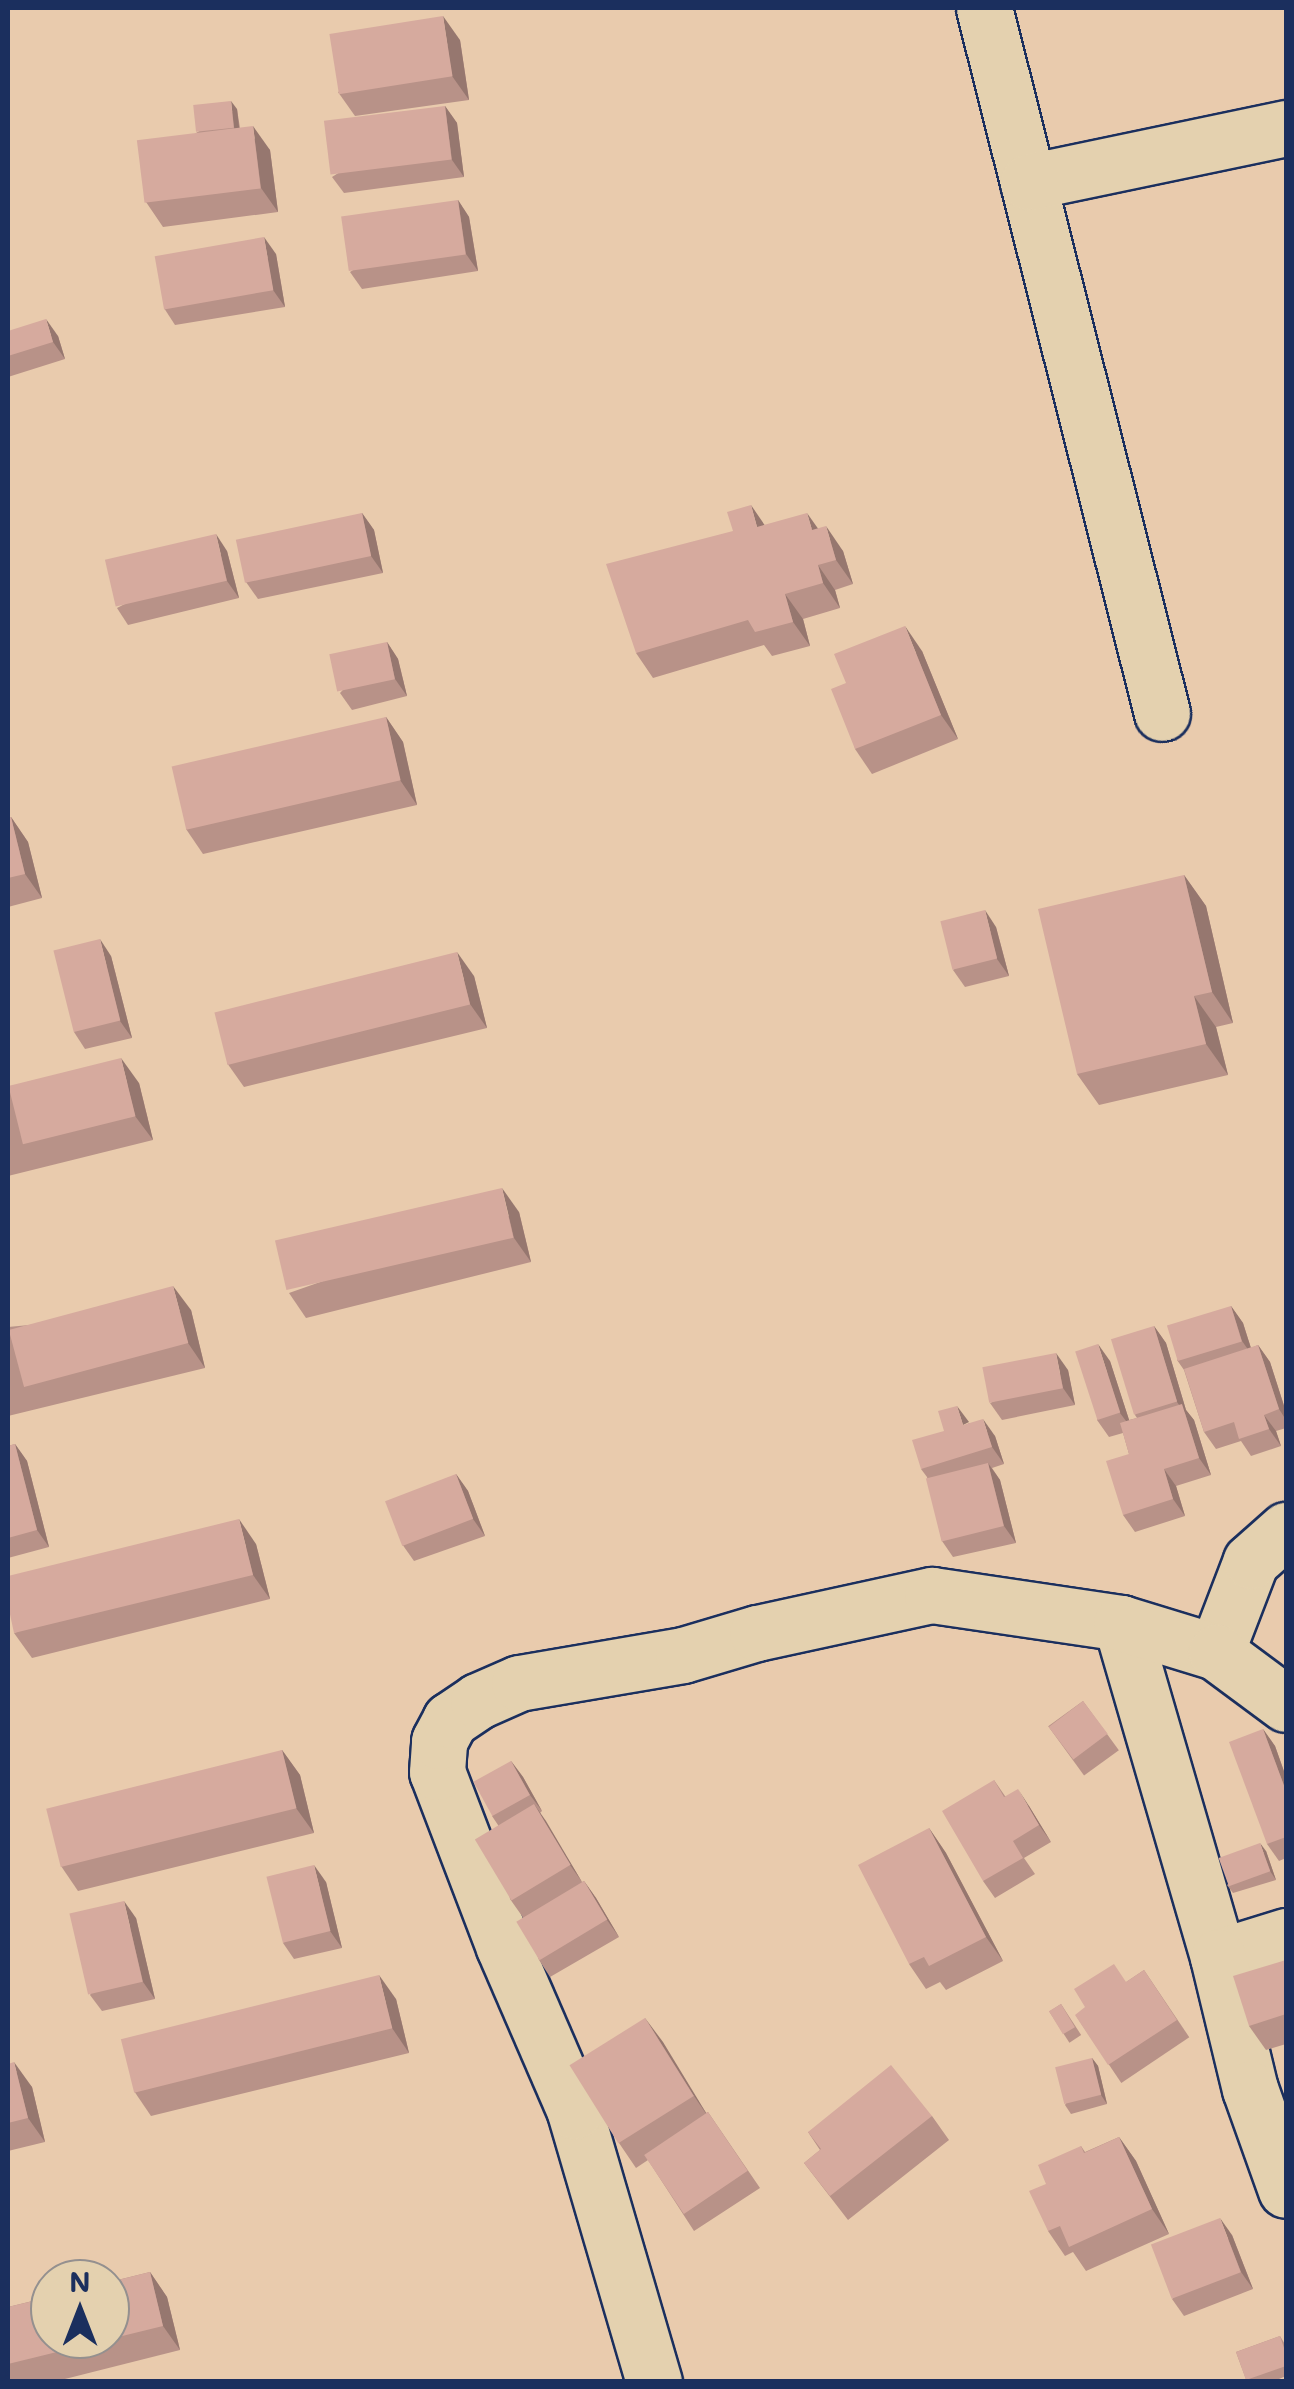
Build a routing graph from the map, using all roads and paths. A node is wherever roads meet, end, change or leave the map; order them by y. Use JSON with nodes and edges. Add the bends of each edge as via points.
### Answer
{"nodes":[{"id":1,"x":984,"y":8,"type":"edge"},
{"id":2,"x":1286,"y":128,"type":"edge"},
{"id":3,"x":1028,"y":182,"type":"junction"},
{"id":4,"x":1162,"y":713,"type":"dead end"},
{"id":5,"x":1286,"y":1530,"type":"edge"},
{"id":6,"x":1121,"y":1623,"type":"junction"},
{"id":7,"x":1216,"y":1652,"type":"junction"},
{"id":8,"x":1286,"y":1704,"type":"edge"},
{"id":9,"x":1286,"y":1936,"type":"edge"},
{"id":10,"x":1218,"y":1957,"type":"junction"},
{"id":11,"x":1286,"y":2190,"type":"edge"},
{"id":12,"x":654,"y":2382,"type":"edge"}],
"edges":[{"from":1,"to":3,"type":"street"},
{"from":2,"to":3,"type":"street"},
{"from":3,"to":4,"type":"street"},
{"from":5,"to":7,"type":"street","via":[[1250,1561]]},
{"from":6,"to":7,"type":"street"},
{"from":6,"to":10,"type":"street"},
{"from":6,"to":12,"type":"street","via":[[932,1595],[683,1655],[519,1683],[450,1720],[439,1741],[437,1772],[575,2110]]},
{"from":7,"to":8,"type":"street"},
{"from":9,"to":10,"type":"street"},
{"from":10,"to":11,"type":"street","via":[[1250,2089]]}]}
